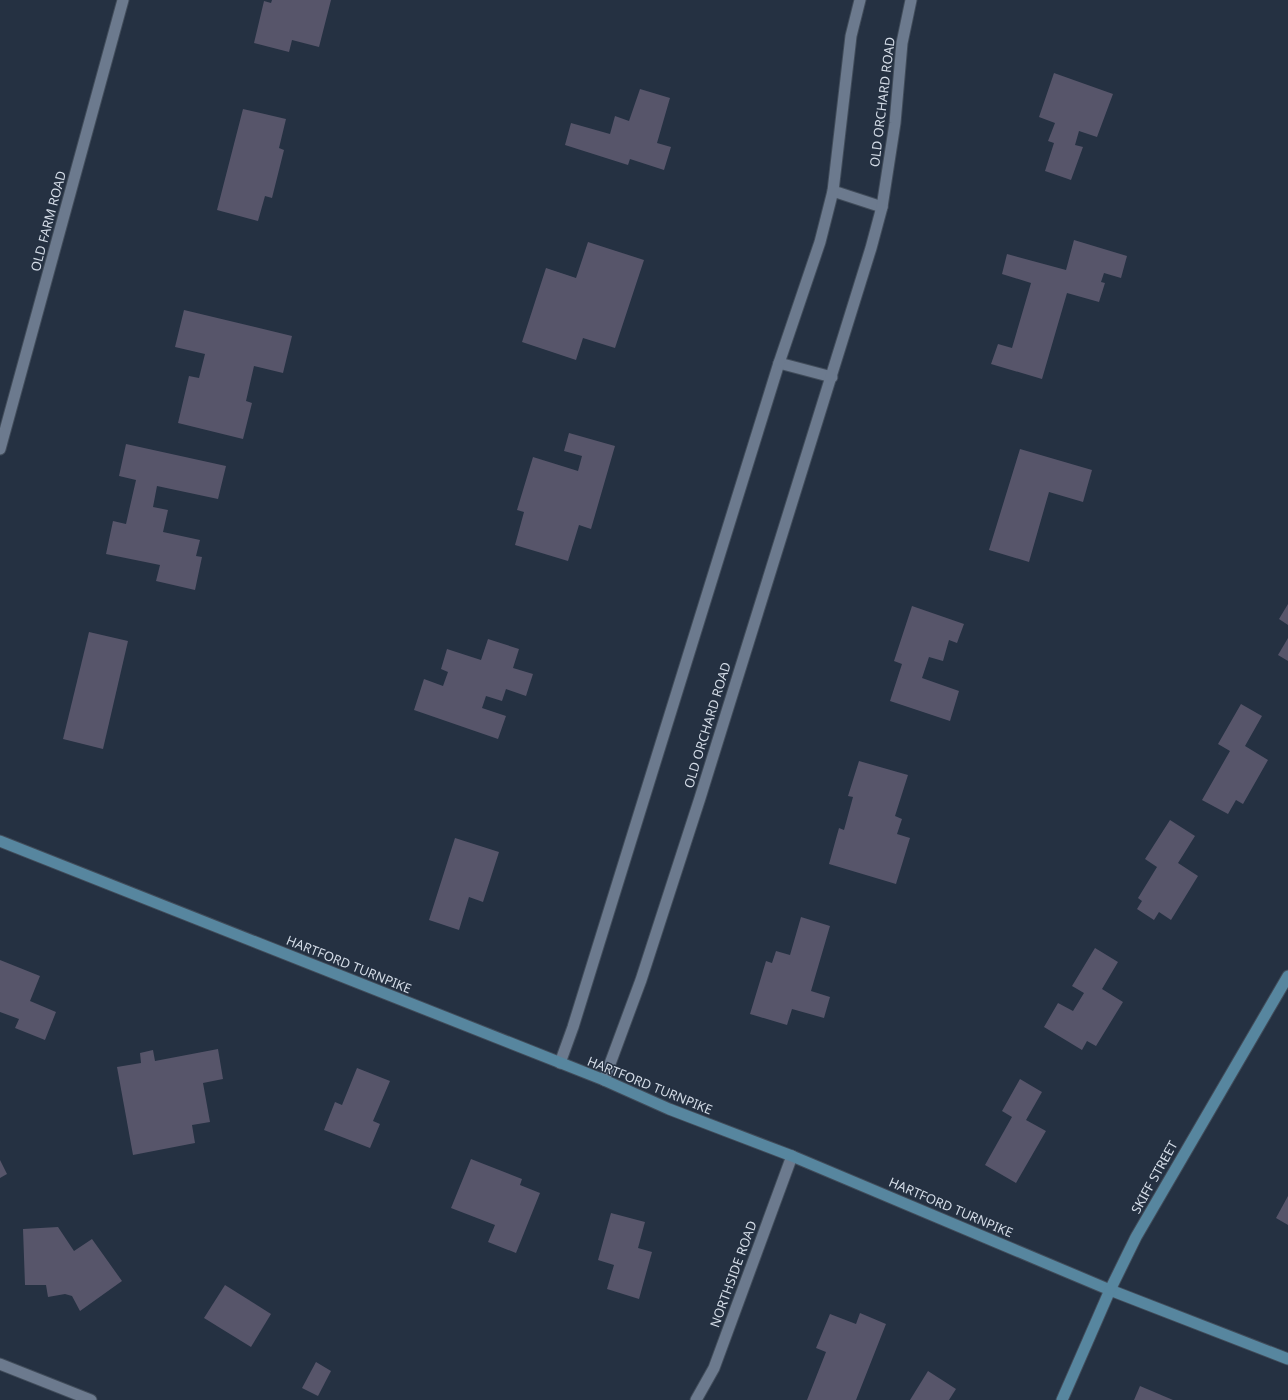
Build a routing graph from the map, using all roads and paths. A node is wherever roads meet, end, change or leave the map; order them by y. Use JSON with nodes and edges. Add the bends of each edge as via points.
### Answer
{"nodes":[{"id":1,"x":123,"y":0,"type":"edge"},
{"id":2,"x":860,"y":0,"type":"edge"},
{"id":3,"x":911,"y":0,"type":"edge"},
{"id":4,"x":833,"y":191,"type":"junction"},
{"id":5,"x":882,"y":207,"type":"junction"},
{"id":6,"x":779,"y":363,"type":"junction"},
{"id":7,"x":832,"y":377,"type":"junction"},
{"id":8,"x":2,"y":429,"type":"edge"},
{"id":9,"x":0,"y":449,"type":"edge"},
{"id":10,"x":0,"y":841,"type":"edge"},
{"id":11,"x":1288,"y":976,"type":"edge"},
{"id":12,"x":560,"y":1063,"type":"junction"},
{"id":13,"x":604,"y":1080,"type":"junction"},
{"id":14,"x":792,"y":1156,"type":"junction"},
{"id":15,"x":1110,"y":1290,"type":"junction"},
{"id":16,"x":1288,"y":1359,"type":"edge"},
{"id":17,"x":0,"y":1364,"type":"edge"},
{"id":18,"x":91,"y":1400,"type":"edge"},
{"id":19,"x":696,"y":1400,"type":"edge"},
{"id":20,"x":1062,"y":1400,"type":"edge"}],
"edges":[{"from":1,"to":8,"type":"street","name":"OLD FARM ROAD"},
{"from":2,"to":4,"type":"street","via":[[851,36]]},
{"from":3,"to":5,"type":"street","name":"OLD ORCHARD ROAD","via":[[902,43],[896,124]]},
{"from":4,"to":5,"type":"street"},
{"from":4,"to":6,"type":"street","via":[[820,242]]},
{"from":5,"to":7,"type":"street","name":"OLD ORCHARD ROAD"},
{"from":6,"to":7,"type":"street"},
{"from":6,"to":12,"type":"street"},
{"from":7,"to":13,"type":"street","name":"OLD ORCHARD ROAD","via":[[643,972]]},
{"from":8,"to":9,"type":"street","name":"OLD FARM ROAD"},
{"from":10,"to":12,"type":"main road","name":"HARTFORD TURNPIKE"},
{"from":11,"to":15,"type":"main road","name":"SKIFF STREET","via":[[1166,1184]]},
{"from":12,"to":13,"type":"main road","name":"HARTFORD TURNPIKE"},
{"from":13,"to":14,"type":"main road","name":"HARTFORD TURNPIKE","via":[[669,1109]]},
{"from":14,"to":15,"type":"main road","name":"HARTFORD TURNPIKE"},
{"from":14,"to":19,"type":"street","name":"NORTHSIDE ROAD","via":[[714,1368]]},
{"from":15,"to":16,"type":"main road","name":"HARTFORD TURNPIKE"},
{"from":15,"to":20,"type":"main road","name":"SKIFF STREET"},
{"from":17,"to":18,"type":"street"}]}
